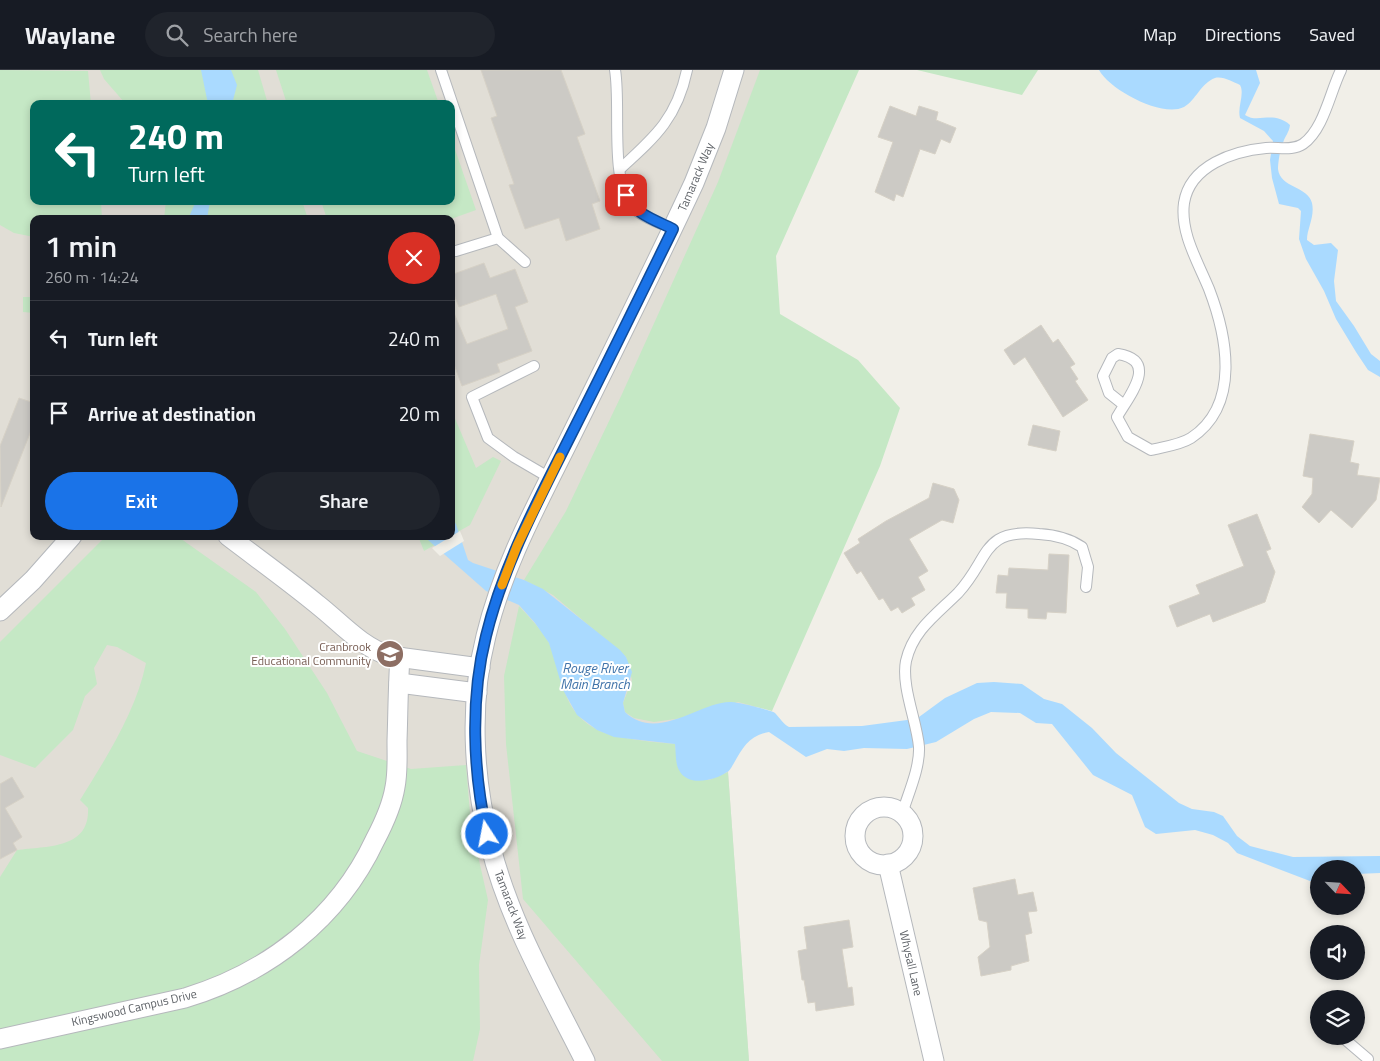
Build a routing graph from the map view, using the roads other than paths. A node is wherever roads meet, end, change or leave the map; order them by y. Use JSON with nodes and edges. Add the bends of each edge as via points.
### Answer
{"nodes":[{"id":1,"x":441,"y":70,"type":"edge"},
{"id":2,"x":615,"y":70,"type":"edge"},
{"id":3,"x":687,"y":70,"type":"edge"},
{"id":4,"x":734,"y":70,"type":"edge"},
{"id":5,"x":1340,"y":70,"type":"edge"},
{"id":6,"x":451,"y":100,"type":"edge"},
{"id":7,"x":455,"y":111,"type":"edge"},
{"id":8,"x":621,"y":168,"type":"junction"},
{"id":9,"x":673,"y":229,"type":"junction"},
{"id":10,"x":498,"y":238,"type":"junction"},
{"id":11,"x":456,"y":251,"type":"dead end"},
{"id":12,"x":525,"y":262,"type":"dead end"},
{"id":13,"x":534,"y":366,"type":"dead end"},
{"id":14,"x":1124,"y":405,"type":"junction"},
{"id":15,"x":550,"y":478,"type":"junction"},
{"id":16,"x":68,"y":540,"type":"edge"},
{"id":17,"x":233,"y":540,"type":"edge"},
{"id":18,"x":1086,"y":587,"type":"dead end"},
{"id":19,"x":0,"y":611,"type":"edge"},
{"id":20,"x":400,"y":657,"type":"junction"},
{"id":21,"x":480,"y":668,"type":"junction"},
{"id":22,"x":398,"y":683,"type":"junction"},
{"id":23,"x":477,"y":693,"type":"junction"},
{"id":24,"x":902,"y":814,"type":"junction"},
{"id":25,"x":888,"y":864,"type":"junction"},
{"id":26,"x":0,"y":1039,"type":"edge"},
{"id":27,"x":1352,"y":1045,"type":"edge"},
{"id":28,"x":1368,"y":1059,"type":"dead end"},
{"id":29,"x":585,"y":1061,"type":"edge"},
{"id":30,"x":934,"y":1061,"type":"edge"}],
"edges":[{"from":1,"to":6,"type":"lane"},
{"from":2,"to":8,"type":"lane"},
{"from":3,"to":8,"type":"lane","via":[[664,127]]},
{"from":4,"to":9,"type":"street","name":"Tamarack Way","via":[[706,156]]},
{"from":5,"to":14,"type":"lane","via":[[1314,131],[1302,145],[1268,148],[1219,160],[1196,177],[1185,200],[1188,238],[1210,291],[1226,348],[1226,384],[1218,406],[1190,439],[1151,450],[1128,437],[1117,417]]},
{"from":7,"to":10,"type":"lane"},
{"from":8,"to":9,"type":"lane","via":[[622,185],[630,205]]},
{"from":9,"to":15,"type":"street","name":"Tamarack Way"},
{"from":10,"to":11,"type":"lane"},
{"from":10,"to":12,"type":"lane"},
{"from":13,"to":15,"type":"lane","via":[[472,397],[488,438]]},
{"from":14,"to":14,"type":"lane","via":[[1137,382],[1139,369],[1135,360],[1118,354],[1112,358],[1103,376],[1109,393]]},
{"from":15,"to":21,"type":"street","name":"Tamarack Way","via":[[517,546],[491,618]]},
{"from":16,"to":19,"type":"street"},
{"from":17,"to":20,"type":"street","via":[[318,604],[364,644],[383,654]]},
{"from":18,"to":24,"type":"lane","via":[[1088,567],[1082,547],[1063,537],[1014,532],[992,545],[958,592],[919,631],[907,657],[905,672],[919,748]]},
{"from":20,"to":21,"type":"street"},
{"from":20,"to":22,"type":"street","name":"Kingswood Campus Drive"},
{"from":21,"to":23,"type":"street","name":"Tamarack Way"},
{"from":22,"to":23,"type":"street"},
{"from":22,"to":26,"type":"street","name":"Kingswood Campus Drive","via":[[396,784],[387,814],[353,881],[312,928],[258,965],[195,995]]},
{"from":23,"to":29,"type":"street","name":"Tamarack Way","via":[[479,787],[496,868],[521,932]]},
{"from":24,"to":25,"type":"street","via":[[910,823],[912,840],[904,856]]},
{"from":24,"to":25,"type":"street","via":[[888,807],[871,810],[855,831],[858,849],[864,856],[879,864]]},
{"from":25,"to":30,"type":"street","name":"Whysall Lane"},
{"from":27,"to":28,"type":"lane"}]}
